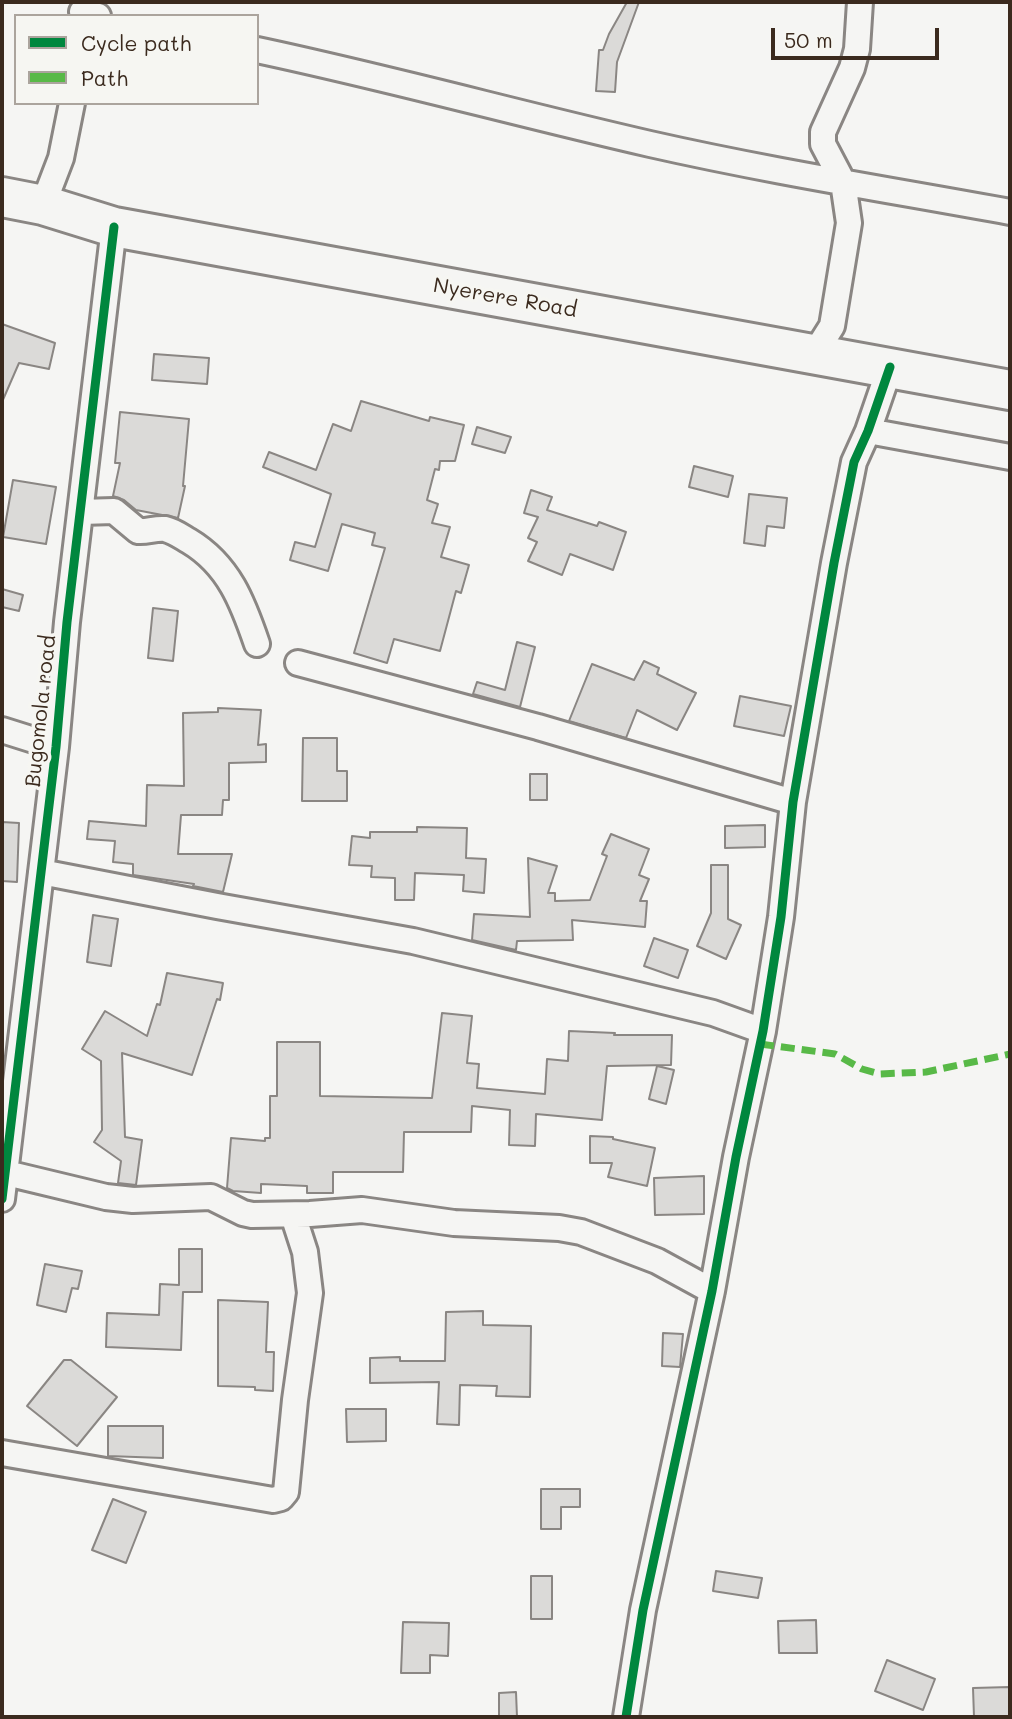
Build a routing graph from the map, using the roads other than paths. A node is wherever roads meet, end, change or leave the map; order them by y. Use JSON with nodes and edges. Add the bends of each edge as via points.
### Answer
{"nodes":[{"id":1,"x":860,"y":2,"type":"edge"},
{"id":2,"x":259,"y":50,"type":"edge"},
{"id":3,"x":72,"y":105,"type":"edge"},
{"id":4,"x":842,"y":182,"type":"junction"},
{"id":5,"x":2,"y":197,"type":"edge"},
{"id":6,"x":43,"y":205,"type":"junction"},
{"id":7,"x":1010,"y":212,"type":"edge"},
{"id":8,"x":114,"y":227,"type":"junction"},
{"id":9,"x":815,"y":354,"type":"junction"},
{"id":10,"x":890,"y":367,"type":"junction"},
{"id":11,"x":1010,"y":390,"type":"edge"},
{"id":12,"x":868,"y":431,"type":"junction"},
{"id":13,"x":1010,"y":457,"type":"edge"},
{"id":14,"x":81,"y":512,"type":"junction"},
{"id":15,"x":257,"y":644,"type":"dead end"},
{"id":16,"x":298,"y":663,"type":"dead end"},
{"id":17,"x":2,"y":730,"type":"edge"},
{"id":18,"x":56,"y":747,"type":"junction"},
{"id":19,"x":793,"y":802,"type":"junction"},
{"id":20,"x":41,"y":872,"type":"junction"},
{"id":21,"x":763,"y":1031,"type":"junction"},
{"id":22,"x":3,"y":1173,"type":"edge"},
{"id":23,"x":2,"y":1199,"type":"edge"},
{"id":24,"x":293,"y":1214,"type":"junction"},
{"id":25,"x":712,"y":1291,"type":"junction"},
{"id":26,"x":2,"y":1454,"type":"edge"},
{"id":27,"x":626,"y":1717,"type":"edge"}],
"edges":[{"from":1,"to":4,"type":"street","via":[[852,68],[823,132],[823,144]]},
{"from":2,"to":4,"type":"street","via":[[651,144]]},
{"from":3,"to":6,"type":"street","via":[[61,158]]},
{"from":4,"to":7,"type":"street"},
{"from":4,"to":9,"type":"street","via":[[849,223],[832,326]]},
{"from":5,"to":6,"type":"highway","name":"Nyerere Road"},
{"from":6,"to":8,"type":"highway","name":"Nyerere Road"},
{"from":8,"to":9,"type":"highway","name":"Nyerere Road"},
{"from":8,"to":14,"type":"street","name":"Bugomola road"},
{"from":9,"to":10,"type":"highway","name":"Nyerere Road"},
{"from":10,"to":11,"type":"highway","name":"Nyerere Road"},
{"from":10,"to":12,"type":"street"},
{"from":12,"to":13,"type":"street"},
{"from":12,"to":19,"type":"street","via":[[854,462]]},
{"from":14,"to":15,"type":"street","via":[[114,511],[138,531],[165,529],[195,545],[221,566],[232,582]]},
{"from":14,"to":18,"type":"street","name":"Bugomola road"},
{"from":16,"to":19,"type":"street"},
{"from":17,"to":18,"type":"street"},
{"from":18,"to":20,"type":"street","name":"Bugomola road"},
{"from":19,"to":21,"type":"street"},
{"from":20,"to":21,"type":"street","via":[[413,941],[713,1013]]},
{"from":20,"to":22,"type":"street","name":"Bugomola road"},
{"from":21,"to":25,"type":"street"},
{"from":22,"to":23,"type":"street","name":"Bugomola road"},
{"from":22,"to":24,"type":"street","via":[[106,1197],[201,1196],[243,1213]]},
{"from":24,"to":25,"type":"street","via":[[362,1210],[454,1223],[581,1232],[657,1261]]},
{"from":24,"to":26,"type":"street","via":[[305,1252],[310,1293],[282,1498],[272,1500]]},
{"from":25,"to":27,"type":"street","via":[[656,1541]]}]}
